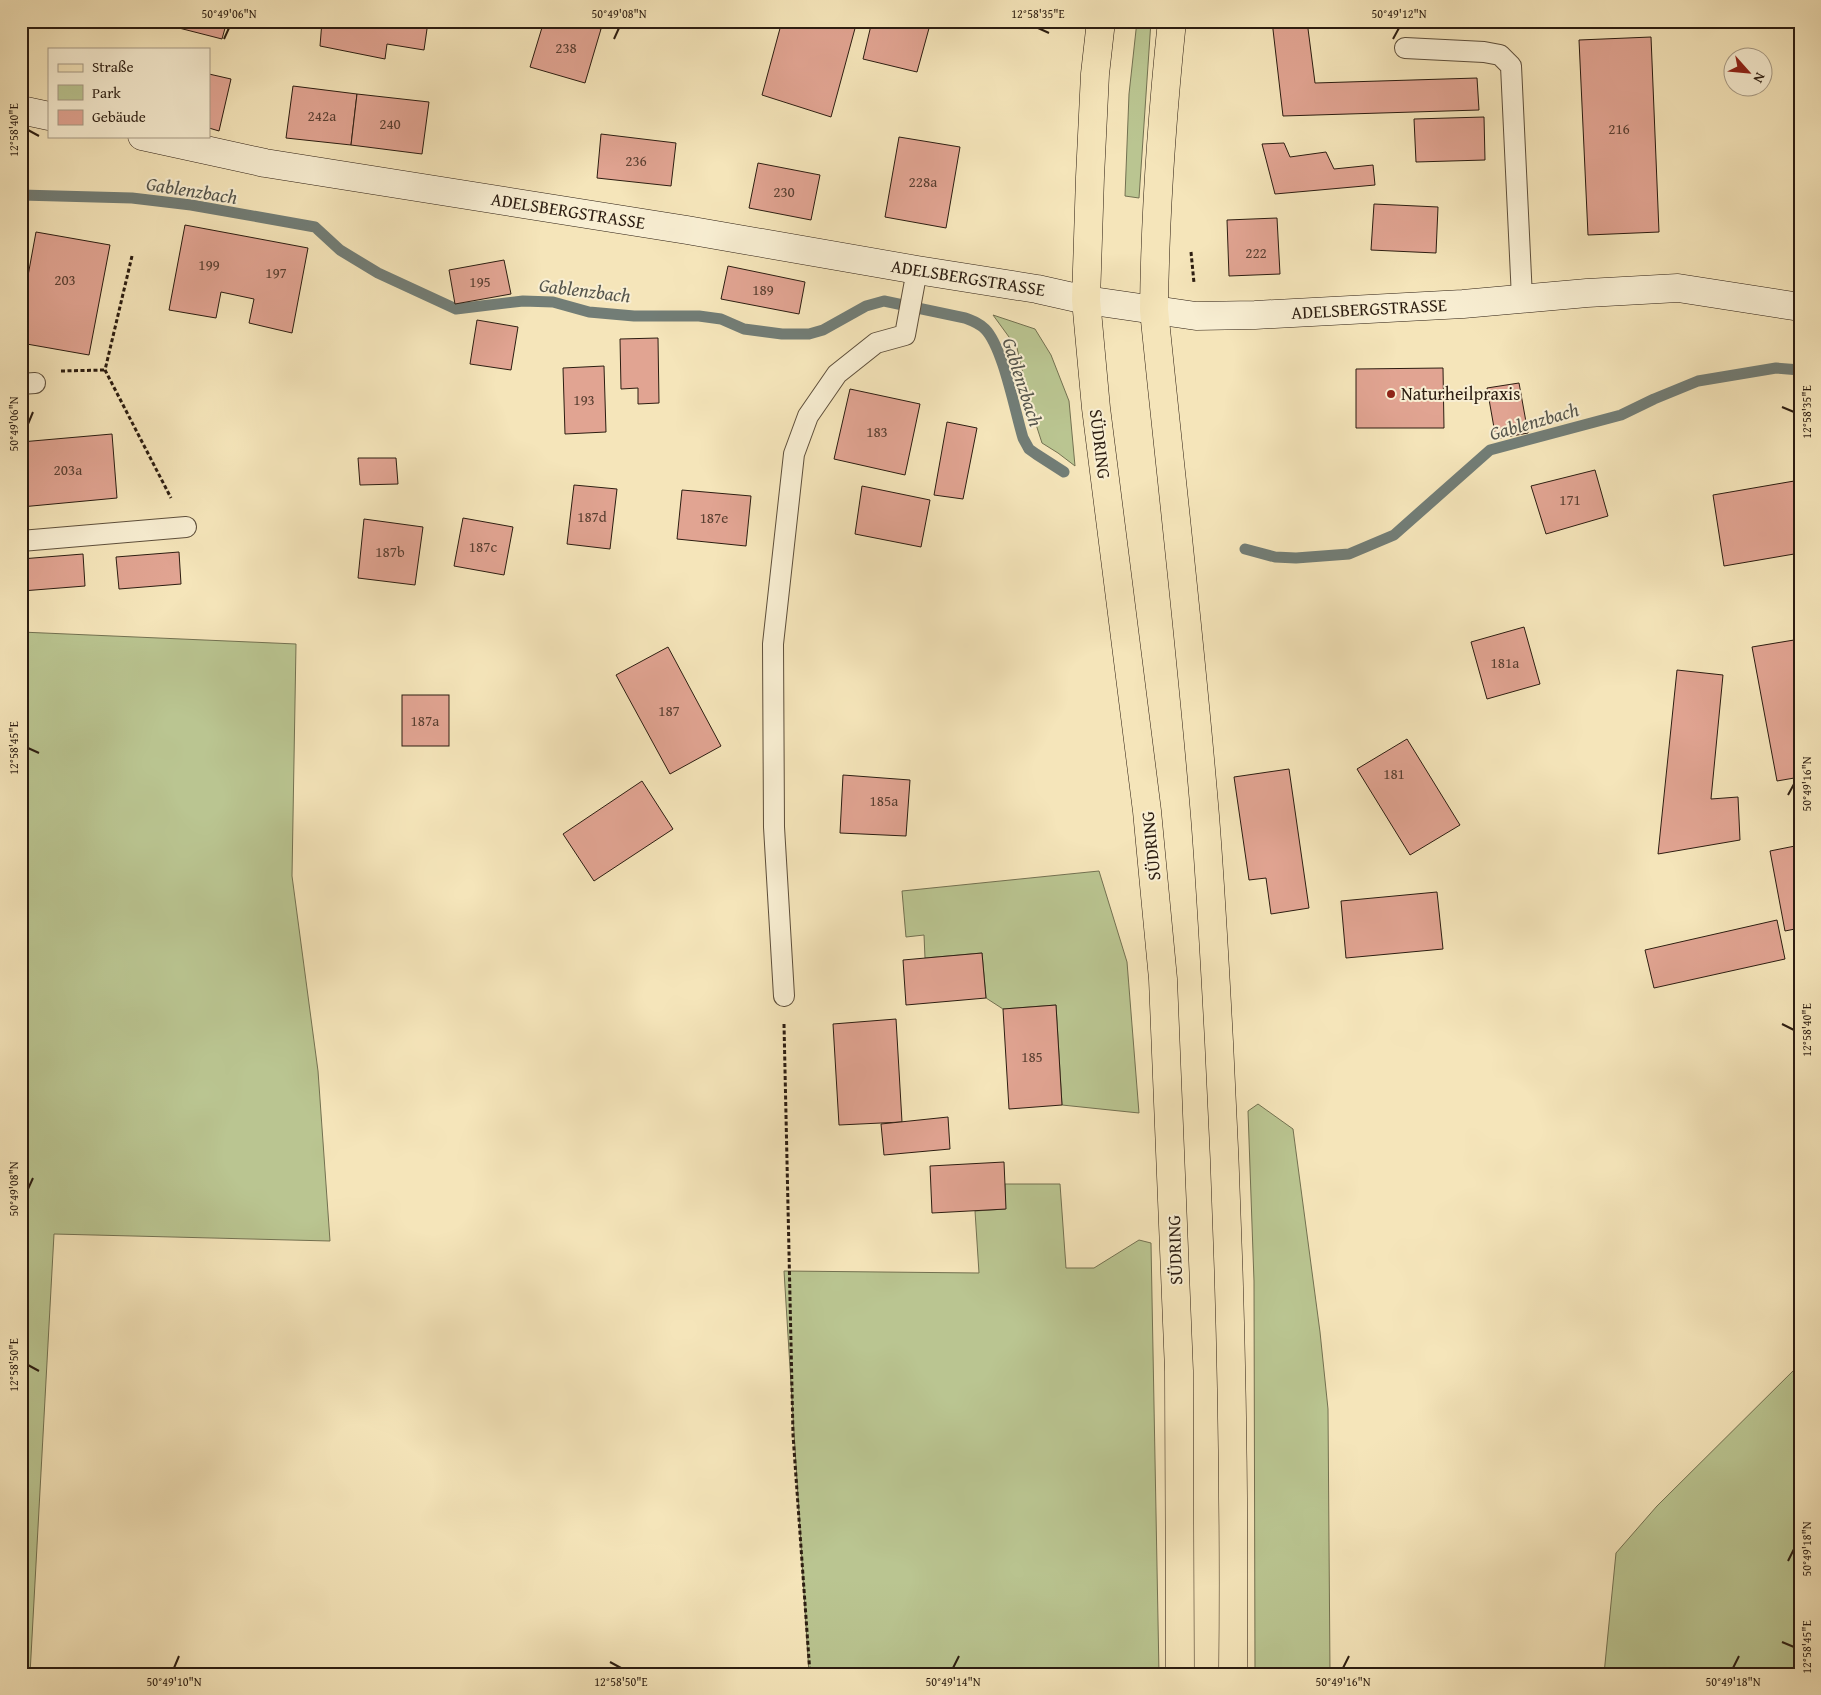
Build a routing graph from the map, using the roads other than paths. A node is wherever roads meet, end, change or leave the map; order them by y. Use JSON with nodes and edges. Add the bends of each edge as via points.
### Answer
{"nodes":[{"id":1,"x":1101,"y":21,"type":"edge"},
{"id":2,"x":1172,"y":21,"type":"edge"},
{"id":3,"x":1405,"y":48,"type":"dead end"},
{"id":4,"x":21,"y":110,"type":"edge"},
{"id":5,"x":48,"y":116,"type":"edge"},
{"id":6,"x":151,"y":138,"type":"edge"},
{"id":7,"x":915,"y":282,"type":"junction"},
{"id":8,"x":1522,"y":298,"type":"junction"},
{"id":9,"x":1086,"y":300,"type":"junction"},
{"id":10,"x":1800,"y":306,"type":"edge"},
{"id":11,"x":1154,"y":310,"type":"junction"},
{"id":12,"x":186,"y":527,"type":"road end"},
{"id":13,"x":21,"y":541,"type":"edge"},
{"id":14,"x":784,"y":996,"type":"road end"},
{"id":15,"x":1180,"y":1674,"type":"edge"},
{"id":16,"x":1233,"y":1674,"type":"edge"}],
"edges":[{"from":1,"to":9,"type":"main road","name":"SÜDRING","via":[[1095,74]]},
{"from":2,"to":11,"type":"main road","via":[[1154,246]]},
{"from":3,"to":8,"type":"lane","via":[[1500,54],[1511,66]]},
{"from":4,"to":5,"type":"street"},
{"from":6,"to":7,"type":"street","name":"ADELSBERGSTRASSE","via":[[265,163],[687,230]]},
{"from":7,"to":9,"type":"street","name":"ADELSBERGSTRASSE","via":[[1037,288]]},
{"from":7,"to":14,"type":"lane","via":[[905,334],[876,343],[837,374],[808,416],[794,454],[773,644],[774,827]]},
{"from":8,"to":10,"type":"street","name":"ADELSBERGSTRASSE","via":[[1678,288]]},
{"from":8,"to":11,"type":"street","name":"ADELSBERGSTRASSE","via":[[1255,315],[1196,316]]},
{"from":9,"to":11,"type":"street","name":"ADELSBERGSTRASSE"},
{"from":9,"to":15,"type":"main road","name":"SÜDRING","via":[[1096,408],[1147,811],[1163,979],[1179,1371]]},
{"from":11,"to":16,"type":"main road","via":[[1204,808],[1215,968],[1232,1348]]},
{"from":12,"to":13,"type":"lane"}]}
